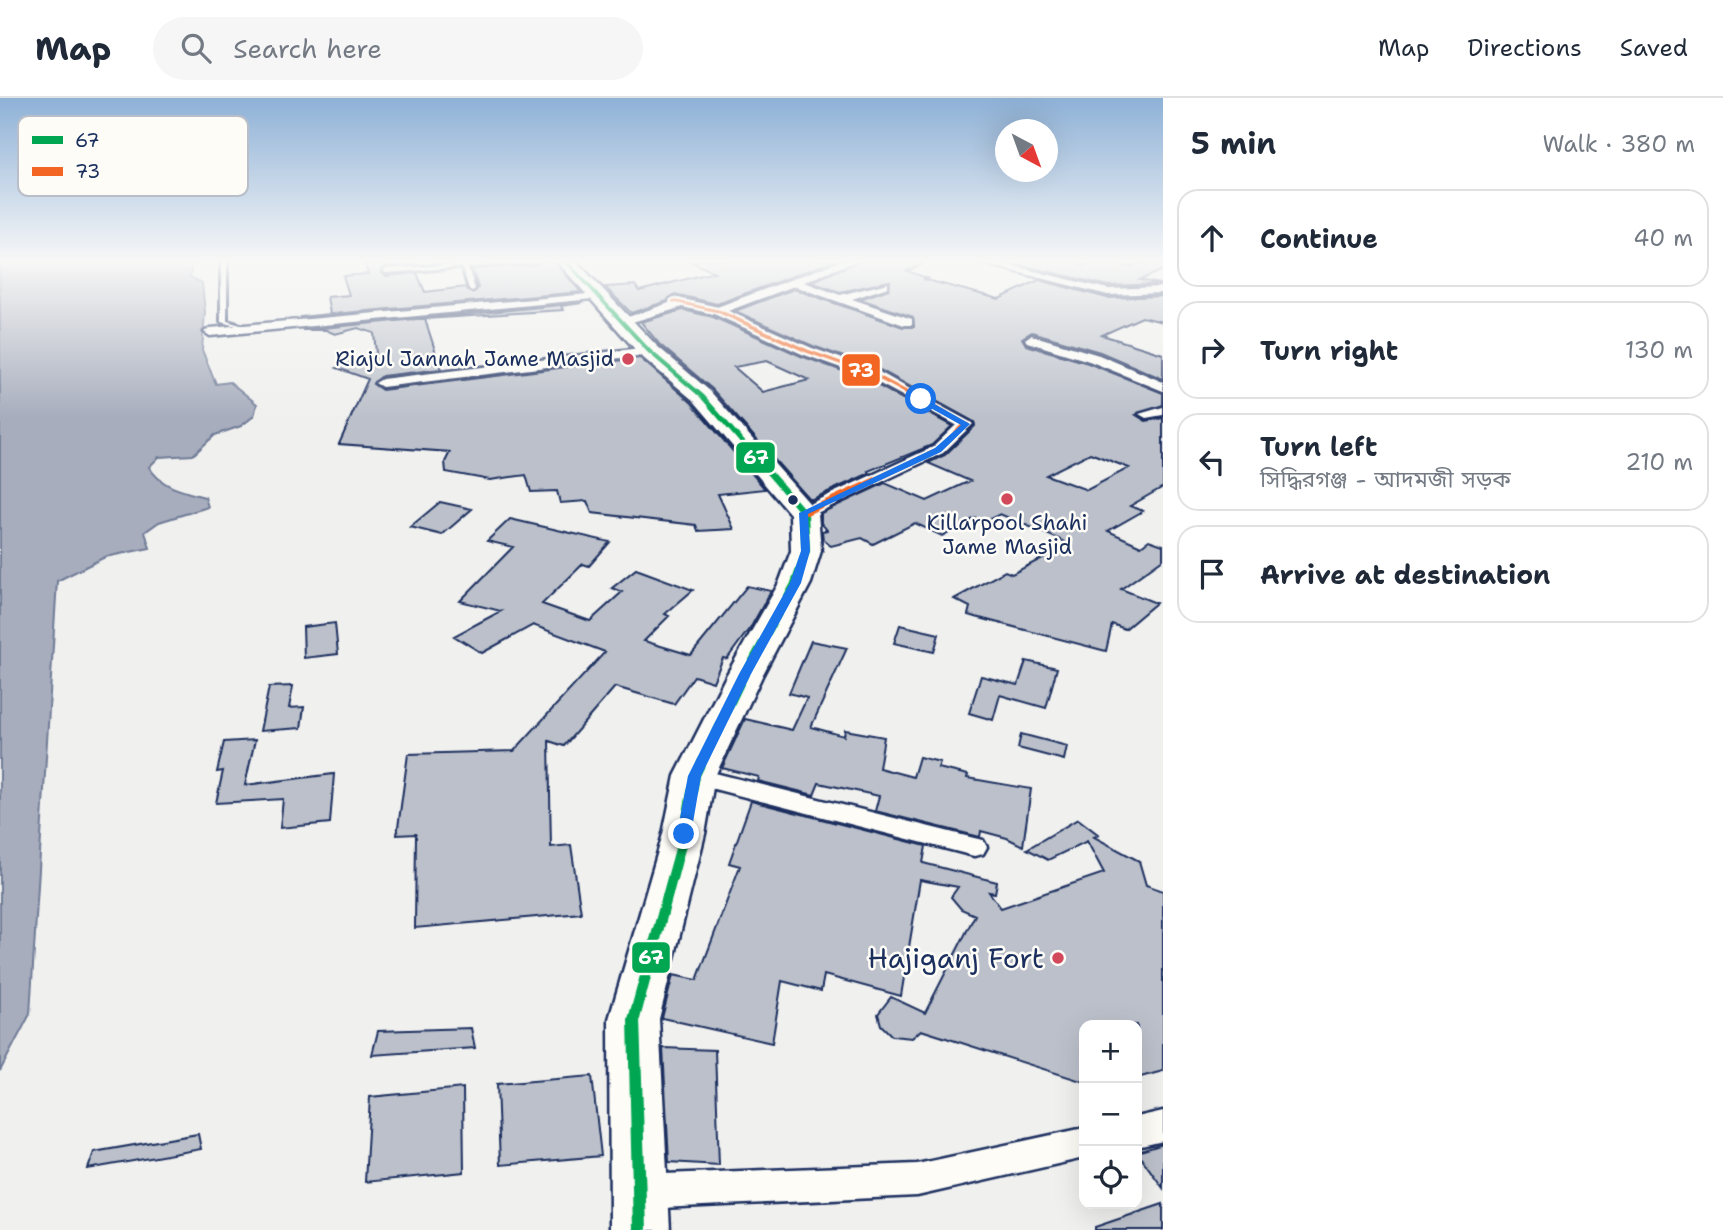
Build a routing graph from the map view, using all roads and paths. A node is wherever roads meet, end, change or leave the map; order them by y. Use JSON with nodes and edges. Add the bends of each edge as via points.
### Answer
{"nodes":[{"id":1,"x":224,"y":313,"type":"edge"},
{"id":2,"x":534,"y":313,"type":"edge"},
{"id":3,"x":614,"y":313,"type":"edge"},
{"id":4,"x":722,"y":313,"type":"edge"},
{"id":5,"x":883,"y":313,"type":"edge"},
{"id":6,"x":908,"y":322,"type":"dead end"},
{"id":7,"x":251,"y":327,"type":"junction"},
{"id":8,"x":210,"y":332,"type":"dead end"},
{"id":9,"x":1031,"y":339,"type":"dead end"},
{"id":10,"x":649,"y":351,"type":"junction"},
{"id":11,"x":382,"y":383,"type":"dead end"},
{"id":12,"x":1163,"y":387,"type":"edge"},
{"id":13,"x":1163,"y":411,"type":"edge"},
{"id":14,"x":1146,"y":414,"type":"dead end"},
{"id":15,"x":804,"y":513,"type":"junction"},
{"id":16,"x":695,"y":776,"type":"junction"},
{"id":17,"x":974,"y":847,"type":"dead end"},
{"id":18,"x":1163,"y":1126,"type":"edge"},
{"id":19,"x":1142,"y":1131,"type":"edge"},
{"id":20,"x":1079,"y":1144,"type":"edge"},
{"id":21,"x":637,"y":1193,"type":"junction"},
{"id":22,"x":640,"y":1230,"type":"edge"}],
"edges":[{"from":1,"to":7,"type":"lane","via":[[229,326]]},
{"from":2,"to":7,"type":"street"},
{"from":3,"to":10,"type":"main road"},
{"from":4,"to":15,"type":"street","via":[[874,375],[966,424],[938,450]]},
{"from":5,"to":6,"type":"street"},
{"from":7,"to":8,"type":"street"},
{"from":9,"to":12,"type":"street","via":[[1094,358]]},
{"from":10,"to":11,"type":"street"},
{"from":10,"to":15,"type":"main road","via":[[702,397]]},
{"from":13,"to":14,"type":"street"},
{"from":15,"to":16,"type":"main road","via":[[806,551],[796,583]]},
{"from":16,"to":17,"type":"street"},
{"from":16,"to":21,"type":"main road","via":[[634,1019]]},
{"from":18,"to":19,"type":"street"},
{"from":20,"to":21,"type":"street","via":[[917,1180]]},
{"from":21,"to":22,"type":"main road"}]}
